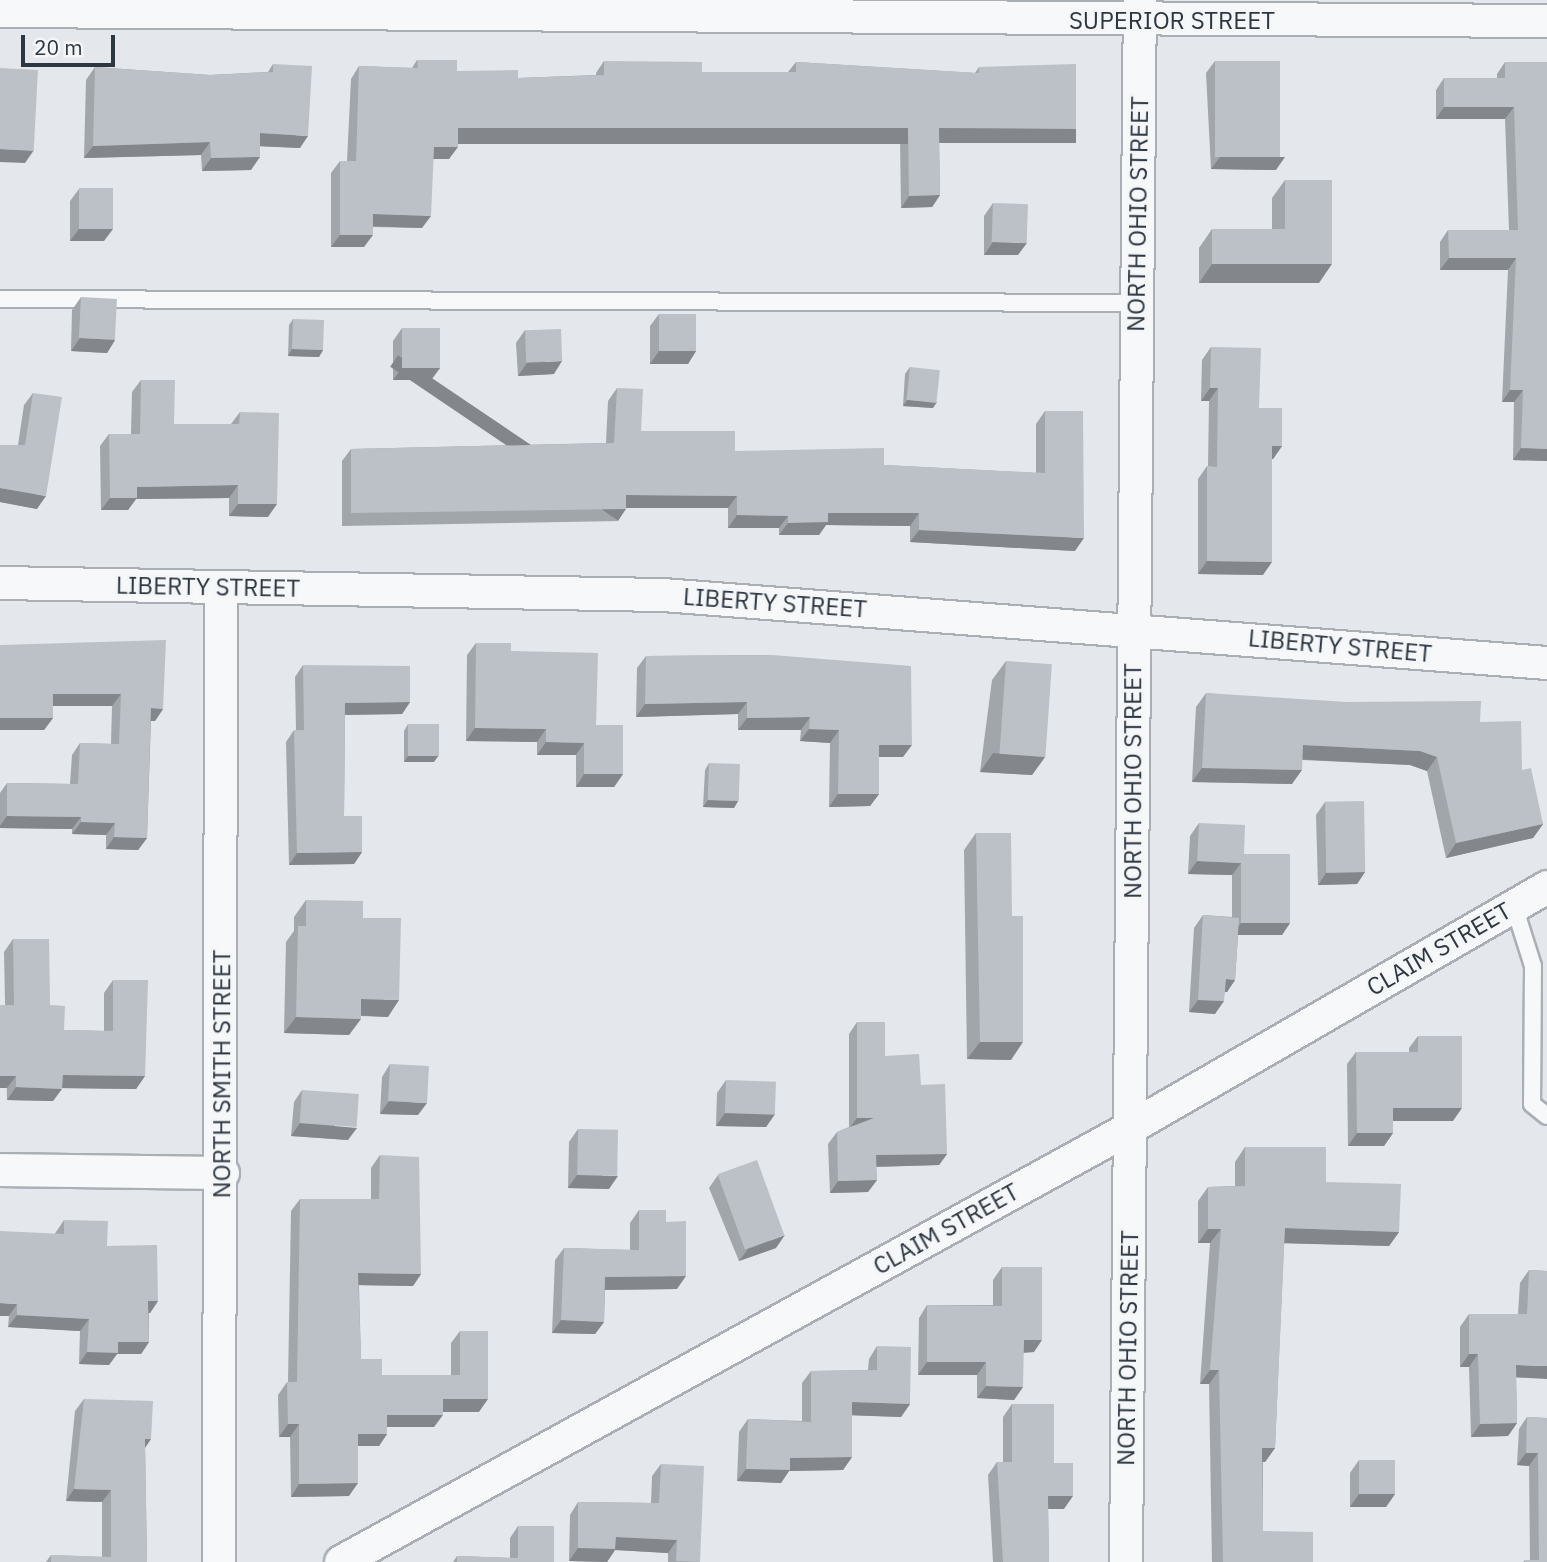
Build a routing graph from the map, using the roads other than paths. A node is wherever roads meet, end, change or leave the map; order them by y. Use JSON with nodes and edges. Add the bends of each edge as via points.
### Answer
{"nodes":[{"id":1,"x":0,"y":11,"type":"edge"},
{"id":2,"x":1140,"y":11,"type":"edge"},
{"id":3,"x":1547,"y":21,"type":"edge"},
{"id":4,"x":0,"y":299,"type":"edge"},
{"id":5,"x":1137,"y":303,"type":"junction"},
{"id":6,"x":0,"y":583,"type":"edge"},
{"id":7,"x":221,"y":587,"type":"junction"},
{"id":8,"x":1134,"y":628,"type":"junction"},
{"id":9,"x":1547,"y":663,"type":"edge"},
{"id":10,"x":1547,"y":887,"type":"edge"},
{"id":11,"x":1514,"y":906,"type":"junction"},
{"id":12,"x":1547,"y":1116,"type":"edge"},
{"id":13,"x":1130,"y":1128,"type":"junction"},
{"id":14,"x":0,"y":1170,"type":"edge"},
{"id":15,"x":223,"y":1173,"type":"junction"},
{"id":16,"x":219,"y":1562,"type":"edge"},
{"id":17,"x":341,"y":1562,"type":"edge"},
{"id":18,"x":1126,"y":1562,"type":"edge"}],
"edges":[{"from":1,"to":2,"type":"street","name":"SUPERIOR STREET"},
{"from":2,"to":3,"type":"street","name":"SUPERIOR STREET"},
{"from":2,"to":5,"type":"street","name":"NORTH OHIO STREET"},
{"from":4,"to":5,"type":"lane"},
{"from":5,"to":8,"type":"street","name":"NORTH OHIO STREET"},
{"from":6,"to":7,"type":"street","name":"LIBERTY STREET"},
{"from":7,"to":8,"type":"street","name":"LIBERTY STREET","via":[[663,595]]},
{"from":7,"to":15,"type":"street","name":"NORTH SMITH STREET"},
{"from":8,"to":9,"type":"street","name":"LIBERTY STREET"},
{"from":8,"to":13,"type":"street","name":"NORTH OHIO STREET"},
{"from":10,"to":11,"type":"street","name":"CLAIM STREET"},
{"from":11,"to":12,"type":"lane","via":[[1533,966],[1532,1104]]},
{"from":11,"to":13,"type":"street","name":"CLAIM STREET"},
{"from":13,"to":17,"type":"street","name":"CLAIM STREET"},
{"from":13,"to":18,"type":"street","name":"NORTH OHIO STREET"},
{"from":14,"to":15,"type":"street"},
{"from":15,"to":16,"type":"street","name":"NORTH SMITH STREET"}]}
